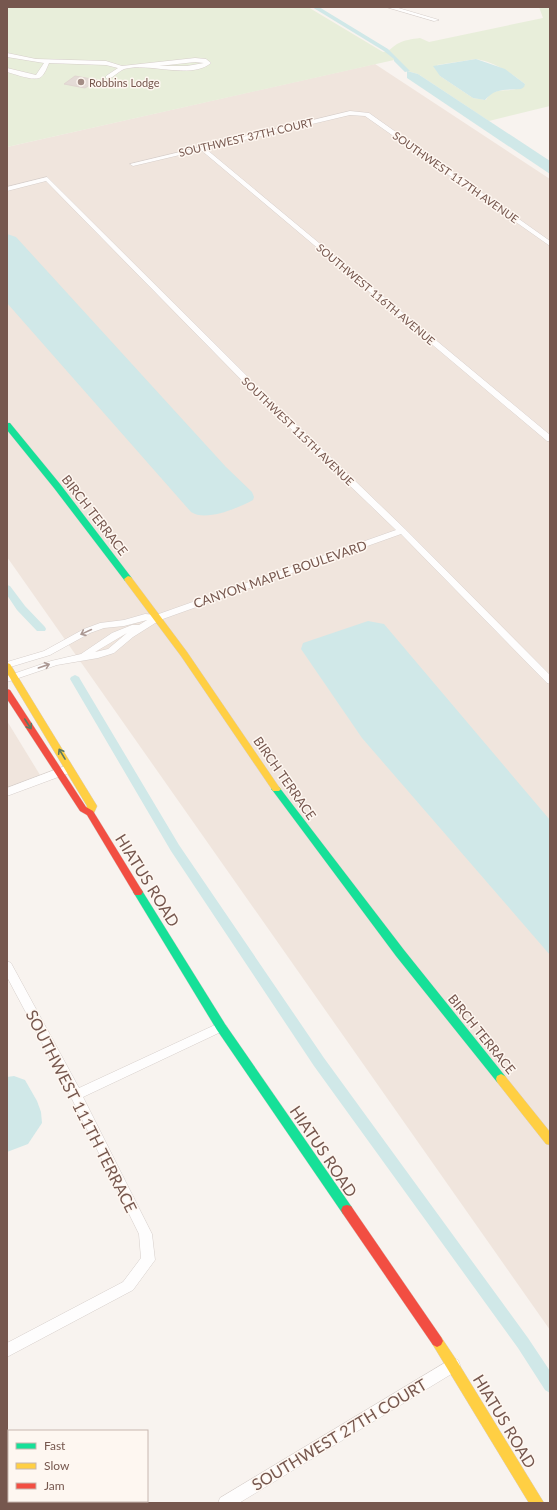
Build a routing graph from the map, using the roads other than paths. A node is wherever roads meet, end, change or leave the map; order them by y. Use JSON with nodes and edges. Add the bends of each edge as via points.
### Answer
{"nodes":[{"id":1,"x":389,"y":7,"type":"edge"},
{"id":2,"x":436,"y":20,"type":"dead end"},
{"id":3,"x":7,"y":55,"type":"edge"},
{"id":4,"x":47,"y":62,"type":"junction"},
{"id":5,"x":148,"y":66,"type":"junction"},
{"id":6,"x":122,"y":68,"type":"junction"},
{"id":7,"x":7,"y":70,"type":"edge"},
{"id":8,"x":108,"y":76,"type":"dead end"},
{"id":9,"x":360,"y":113,"type":"joint"},
{"id":10,"x":202,"y":148,"type":"junction"},
{"id":11,"x":133,"y":164,"type":"dead end"},
{"id":12,"x":7,"y":188,"type":"edge"},
{"id":13,"x":550,"y":244,"type":"edge"},
{"id":14,"x":7,"y":425,"type":"edge"},
{"id":15,"x":550,"y":439,"type":"edge"},
{"id":16,"x":402,"y":531,"type":"junction"},
{"id":17,"x":157,"y":618,"type":"junction"},
{"id":18,"x":147,"y":624,"type":"junction"},
{"id":19,"x":103,"y":625,"type":"junction"},
{"id":20,"x":115,"y":634,"type":"junction"},
{"id":21,"x":82,"y":658,"type":"junction"},
{"id":22,"x":7,"y":666,"type":"edge"},
{"id":23,"x":11,"y":678,"type":"edge"},
{"id":24,"x":550,"y":681,"type":"edge"},
{"id":25,"x":7,"y":692,"type":"edge"},
{"id":26,"x":70,"y":768,"type":"junction"},
{"id":27,"x":59,"y":772,"type":"junction"},
{"id":28,"x":7,"y":792,"type":"edge"},
{"id":29,"x":90,"y":813,"type":"junction"},
{"id":30,"x":7,"y":966,"type":"edge"},
{"id":31,"x":221,"y":1027,"type":"junction"},
{"id":32,"x":76,"y":1095,"type":"junction"},
{"id":33,"x":550,"y":1140,"type":"edge"},
{"id":34,"x":7,"y":1350,"type":"edge"},
{"id":35,"x":453,"y":1365,"type":"junction"},
{"id":36,"x":225,"y":1503,"type":"edge"},
{"id":37,"x":537,"y":1503,"type":"edge"}],
"edges":[{"from":1,"to":2,"type":"street"},
{"from":3,"to":4,"type":"street"},
{"from":4,"to":6,"type":"street","via":[[106,63]]},
{"from":4,"to":7,"type":"street","via":[[38,77]]},
{"from":5,"to":5,"type":"street","via":[[174,69],[208,63],[204,60],[195,60]]},
{"from":5,"to":6,"type":"street"},
{"from":6,"to":8,"type":"street"},
{"from":9,"to":10,"type":"street","name":"SOUTHWEST 37TH COURT","via":[[350,113]]},
{"from":9,"to":13,"type":"street","name":"SOUTHWEST 117TH AVENUE","via":[[367,114]]},
{"from":10,"to":11,"type":"street","name":"SOUTHWEST 37TH COURT"},
{"from":10,"to":15,"type":"street","name":"SOUTHWEST 116TH AVENUE"},
{"from":12,"to":16,"type":"street","name":"SOUTHWEST 115TH AVENUE","via":[[48,179],[257,391]]},
{"from":14,"to":17,"type":"street","name":"BIRCH TERRACE","via":[[57,486]]},
{"from":16,"to":17,"type":"street","name":"CANYON MAPLE BOULEVARD"},
{"from":16,"to":24,"type":"street","name":"SOUTHWEST 115TH AVENUE"},
{"from":17,"to":18,"type":"street","name":"CANYON MAPLE BOULEVARD"},
{"from":17,"to":19,"type":"street","name":"CANYON MAPLE BOULEVARD","via":[[145,617]]},
{"from":17,"to":33,"type":"street","name":"BIRCH TERRACE","via":[[199,675],[288,807],[400,953]]},
{"from":18,"to":20,"type":"street","name":"CANYON MAPLE BOULEVARD"},
{"from":18,"to":21,"type":"street","name":"CANYON MAPLE BOULEVARD","via":[[111,651]]},
{"from":19,"to":20,"type":"street"},
{"from":19,"to":22,"type":"street","name":"CANYON MAPLE BOULEVARD","one_way":true,"via":[[47,652]]},
{"from":20,"to":21,"type":"street","name":"CANYON MAPLE BOULEVARD"},
{"from":23,"to":21,"type":"street","name":"CANYON MAPLE BOULEVARD","one_way":true,"via":[[54,663]]},
{"from":22,"to":23,"type":"street","name":"HIATUS ROAD"},
{"from":26,"to":23,"type":"street","name":"HIATUS ROAD","one_way":true},
{"from":25,"to":27,"type":"street","name":"HIATUS ROAD","one_way":true},
{"from":26,"to":27,"type":"street"},
{"from":26,"to":29,"type":"street","name":"HIATUS ROAD","via":[[92,806]]},
{"from":27,"to":28,"type":"street"},
{"from":27,"to":29,"type":"street","name":"HIATUS ROAD","via":[[83,809]]},
{"from":29,"to":31,"type":"street","name":"HIATUS ROAD"},
{"from":30,"to":32,"type":"street","name":"SOUTHWEST 111TH TERRACE"},
{"from":31,"to":32,"type":"street"},
{"from":31,"to":35,"type":"street","name":"HIATUS ROAD"},
{"from":32,"to":34,"type":"street","name":"SOUTHWEST 111TH TERRACE","via":[[145,1234],[148,1260],[128,1286]]},
{"from":35,"to":36,"type":"street","name":"SOUTHWEST 27TH COURT"},
{"from":35,"to":37,"type":"street","name":"HIATUS ROAD"}]}
